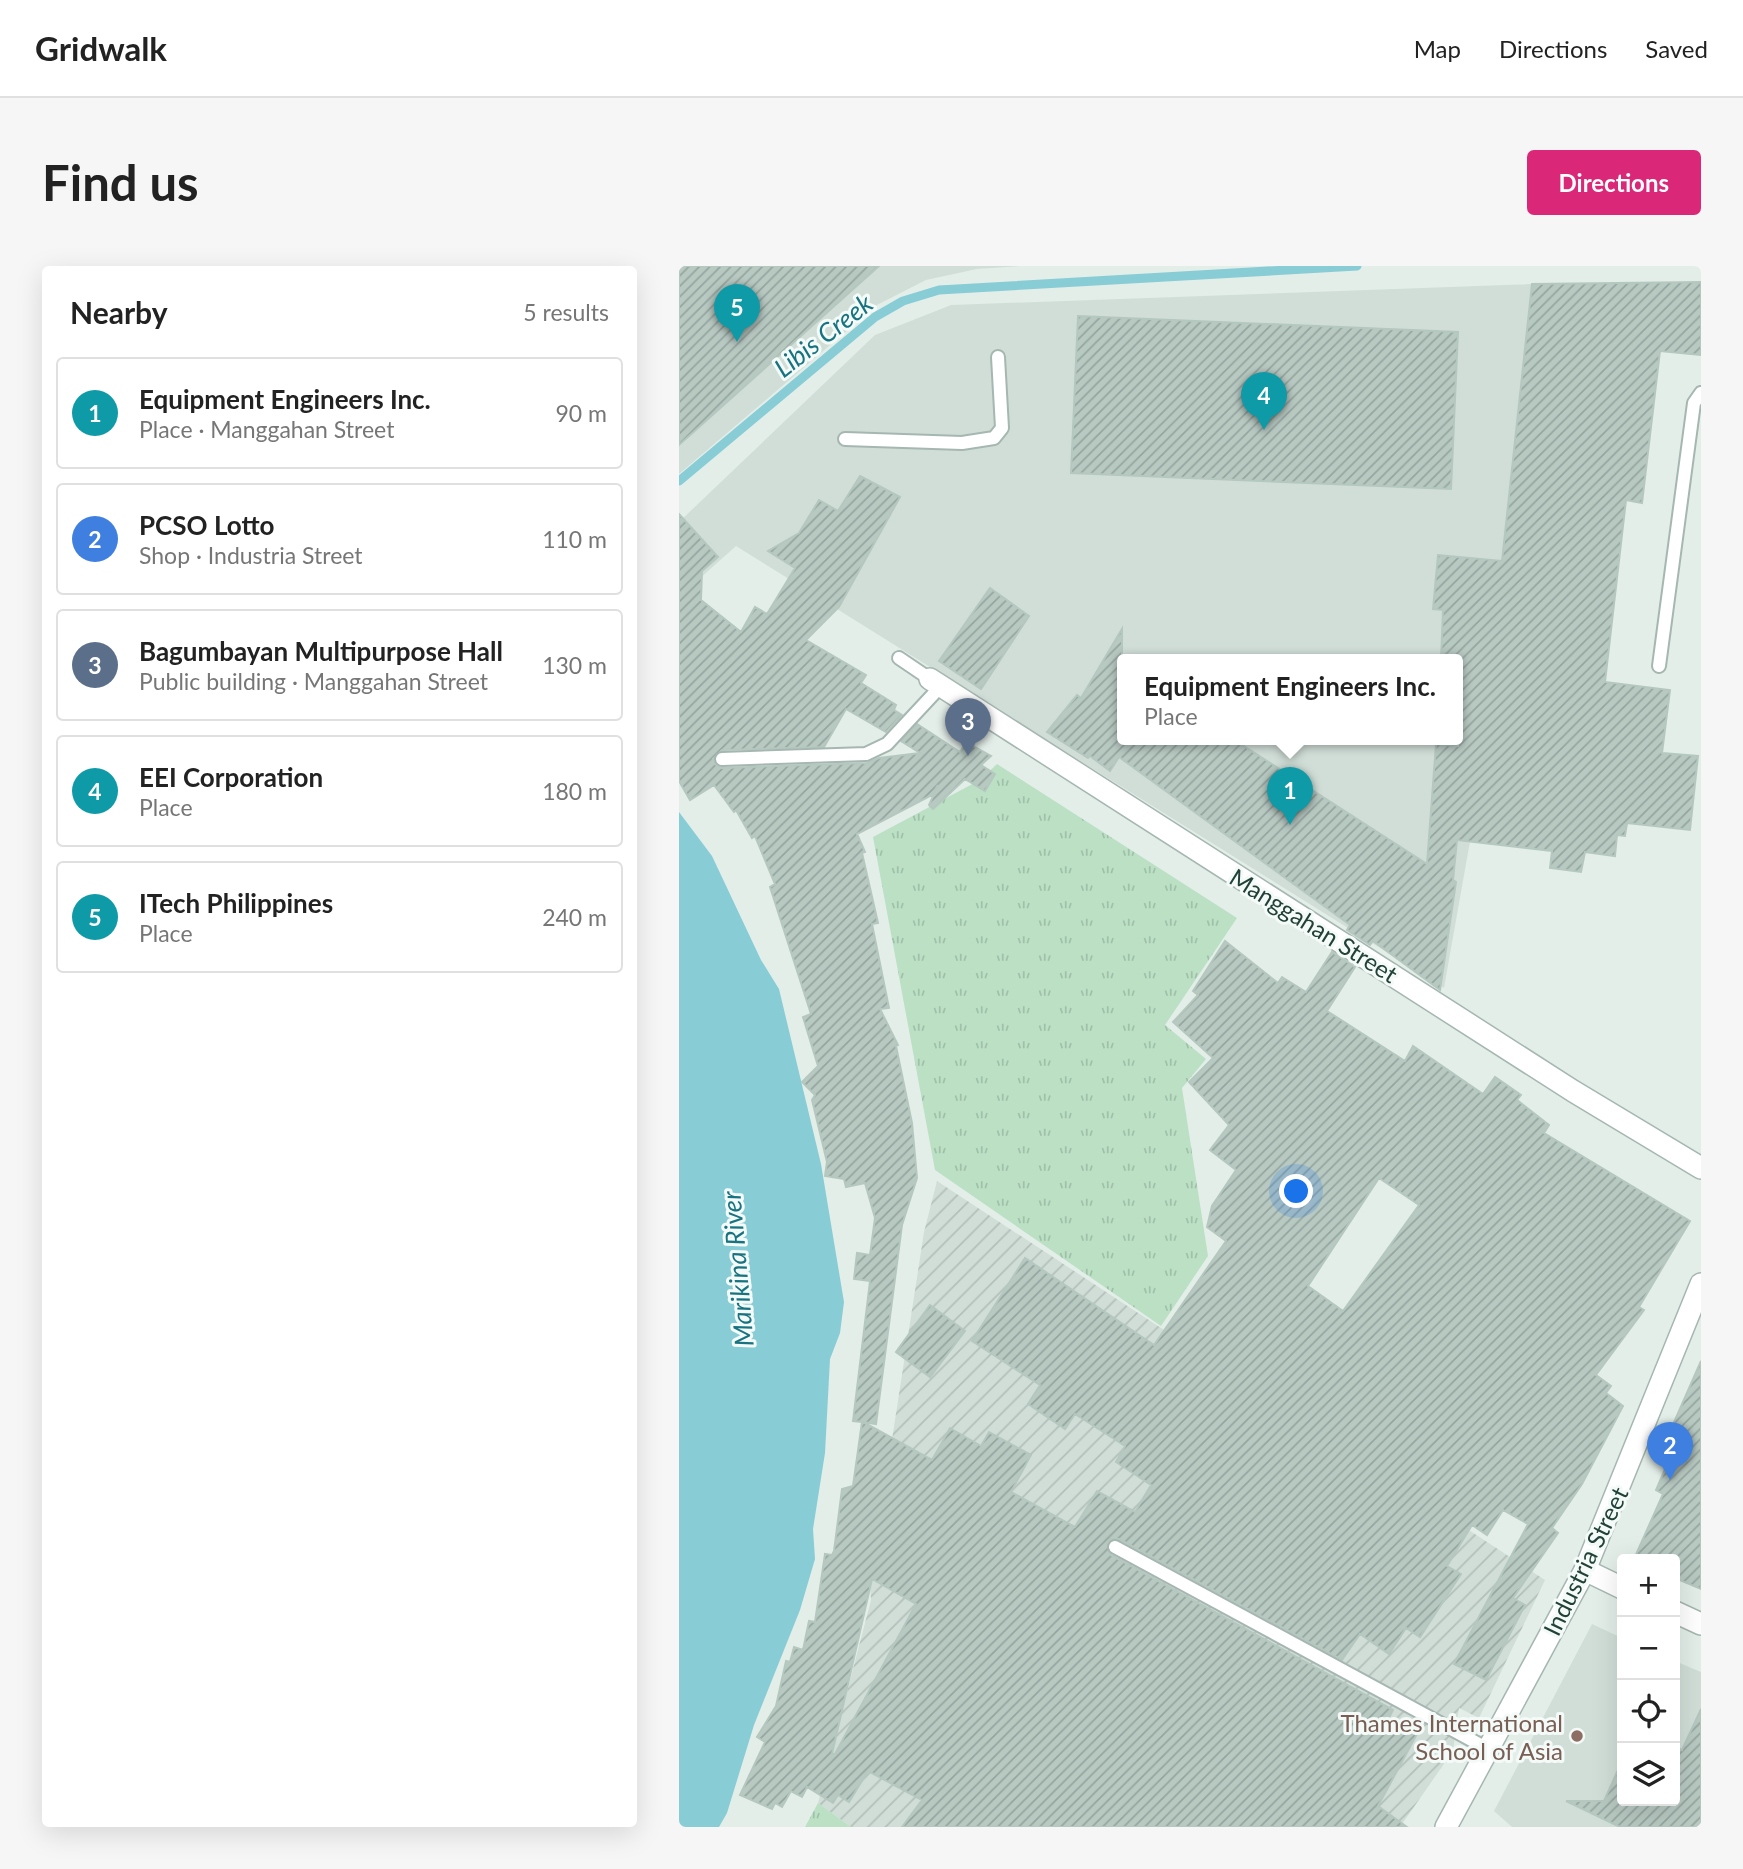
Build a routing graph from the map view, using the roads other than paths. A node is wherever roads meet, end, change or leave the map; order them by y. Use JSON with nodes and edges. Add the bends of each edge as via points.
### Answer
{"nodes":[{"id":1,"x":998,"y":357,"type":"dead end"},
{"id":2,"x":1701,"y":393,"type":"edge"},
{"id":3,"x":845,"y":439,"type":"dead end"},
{"id":4,"x":899,"y":658,"type":"dead end"},
{"id":5,"x":1659,"y":666,"type":"dead end"},
{"id":6,"x":935,"y":682,"type":"junction"},
{"id":7,"x":722,"y":759,"type":"dead end"},
{"id":8,"x":1701,"y":1168,"type":"edge"},
{"id":9,"x":1701,"y":1284,"type":"edge"},
{"id":10,"x":1115,"y":1547,"type":"dead end"},
{"id":11,"x":1585,"y":1570,"type":"junction"},
{"id":12,"x":1617,"y":1586,"type":"edge"},
{"id":13,"x":1680,"y":1614,"type":"edge"},
{"id":14,"x":1701,"y":1625,"type":"edge"},
{"id":15,"x":1488,"y":1749,"type":"junction"},
{"id":16,"x":1446,"y":1827,"type":"edge"}],
"edges":[{"from":1,"to":3,"type":"lane","via":[[1002,428],[994,438],[962,443]]},
{"from":2,"to":5,"type":"lane","via":[[1694,403]]},
{"from":4,"to":6,"type":"lane"},
{"from":6,"to":7,"type":"lane","via":[[887,744],[866,754]]},
{"from":6,"to":8,"type":"street","name":"Manggahan Street","via":[[1573,1091]]},
{"from":9,"to":11,"type":"street","name":"Industria Street"},
{"from":10,"to":15,"type":"lane"},
{"from":11,"to":12,"type":"street"},
{"from":11,"to":15,"type":"street","name":"Industria Street"},
{"from":13,"to":14,"type":"street"},
{"from":15,"to":16,"type":"street","name":"Industria Street"}]}
